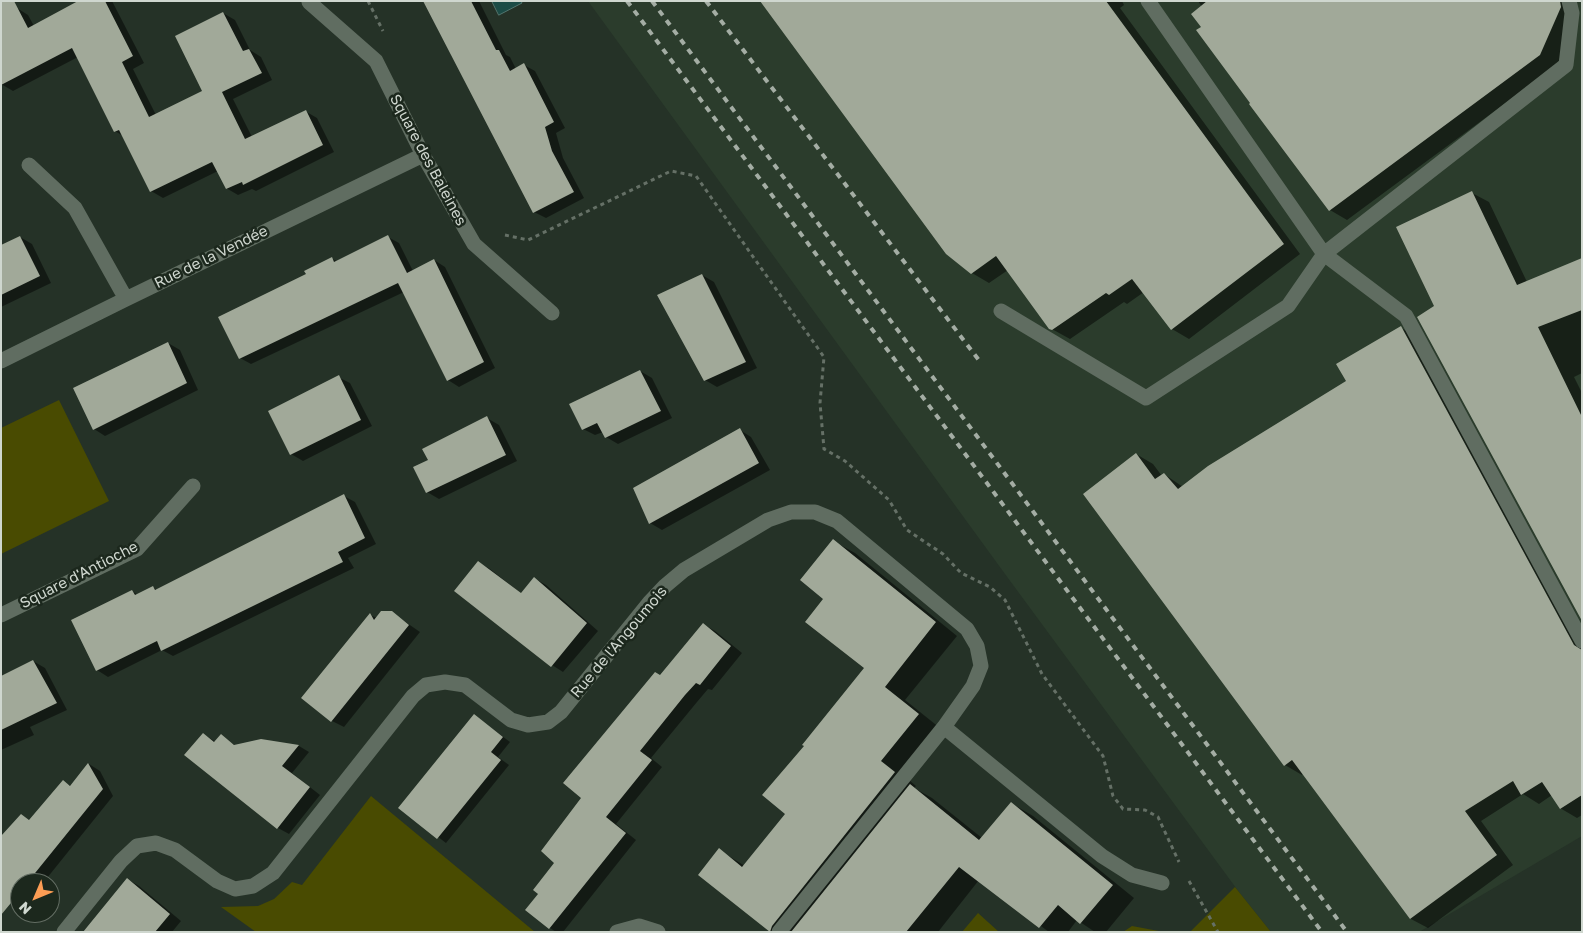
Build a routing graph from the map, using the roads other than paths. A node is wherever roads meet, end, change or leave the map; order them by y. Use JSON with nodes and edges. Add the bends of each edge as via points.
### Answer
{"nodes":[{"id":1,"x":1148,"y":1,"type":"edge"},
{"id":2,"x":1569,"y":1,"type":"edge"},
{"id":3,"x":309,"y":2,"type":"edge"},
{"id":4,"x":423,"y":154,"type":"junction"},
{"id":5,"x":29,"y":165,"type":"dead end"},
{"id":6,"x":1324,"y":254,"type":"junction"},
{"id":7,"x":126,"y":299,"type":"junction"},
{"id":8,"x":1001,"y":311,"type":"dead end"},
{"id":9,"x":552,"y":313,"type":"dead end"},
{"id":10,"x":1,"y":361,"type":"edge"},
{"id":11,"x":193,"y":486,"type":"dead end"},
{"id":12,"x":1,"y":615,"type":"edge"},
{"id":13,"x":1582,"y":641,"type":"edge"},
{"id":14,"x":944,"y":727,"type":"junction"},
{"id":15,"x":1162,"y":883,"type":"dead end"},
{"id":16,"x":64,"y":932,"type":"edge"},
{"id":17,"x":618,"y":932,"type":"edge"},
{"id":18,"x":658,"y":932,"type":"edge"},
{"id":19,"x":779,"y":932,"type":"edge"}],
"edges":[{"from":1,"to":6,"type":"street"},
{"from":2,"to":6,"type":"street","via":[[1572,13],[1566,65]]},
{"from":3,"to":4,"type":"street","name":"Square des Baleines","via":[[376,61]]},
{"from":4,"to":7,"type":"street","name":"Rue de la Vendée"},
{"from":4,"to":9,"type":"street","name":"Square des Baleines","via":[[474,244]]},
{"from":5,"to":7,"type":"street","via":[[75,208]]},
{"from":6,"to":8,"type":"street","via":[[1288,306],[1146,398]]},
{"from":6,"to":13,"type":"street","via":[[1406,316]]},
{"from":7,"to":10,"type":"street","name":"Rue de la Vendée"},
{"from":11,"to":12,"type":"street","name":"Square d'Antioche","via":[[137,549]]},
{"from":14,"to":15,"type":"street","via":[[1102,856],[1132,876]]},
{"from":14,"to":16,"type":"street","name":"Rue de l'Angoumois","via":[[973,686],[981,666],[977,646],[967,629],[837,521],[815,512],[791,512],[768,520],[684,570],[649,603],[561,712],[548,722],[528,725],[511,720],[465,685],[445,682],[426,685],[413,696],[273,873],[253,886],[235,889],[217,881],[175,850],[156,844],[137,846]]},
{"from":14,"to":19,"type":"street","name":"Rue de l'Angoumois"},
{"from":17,"to":18,"type":"street","via":[[639,926]]}]}
